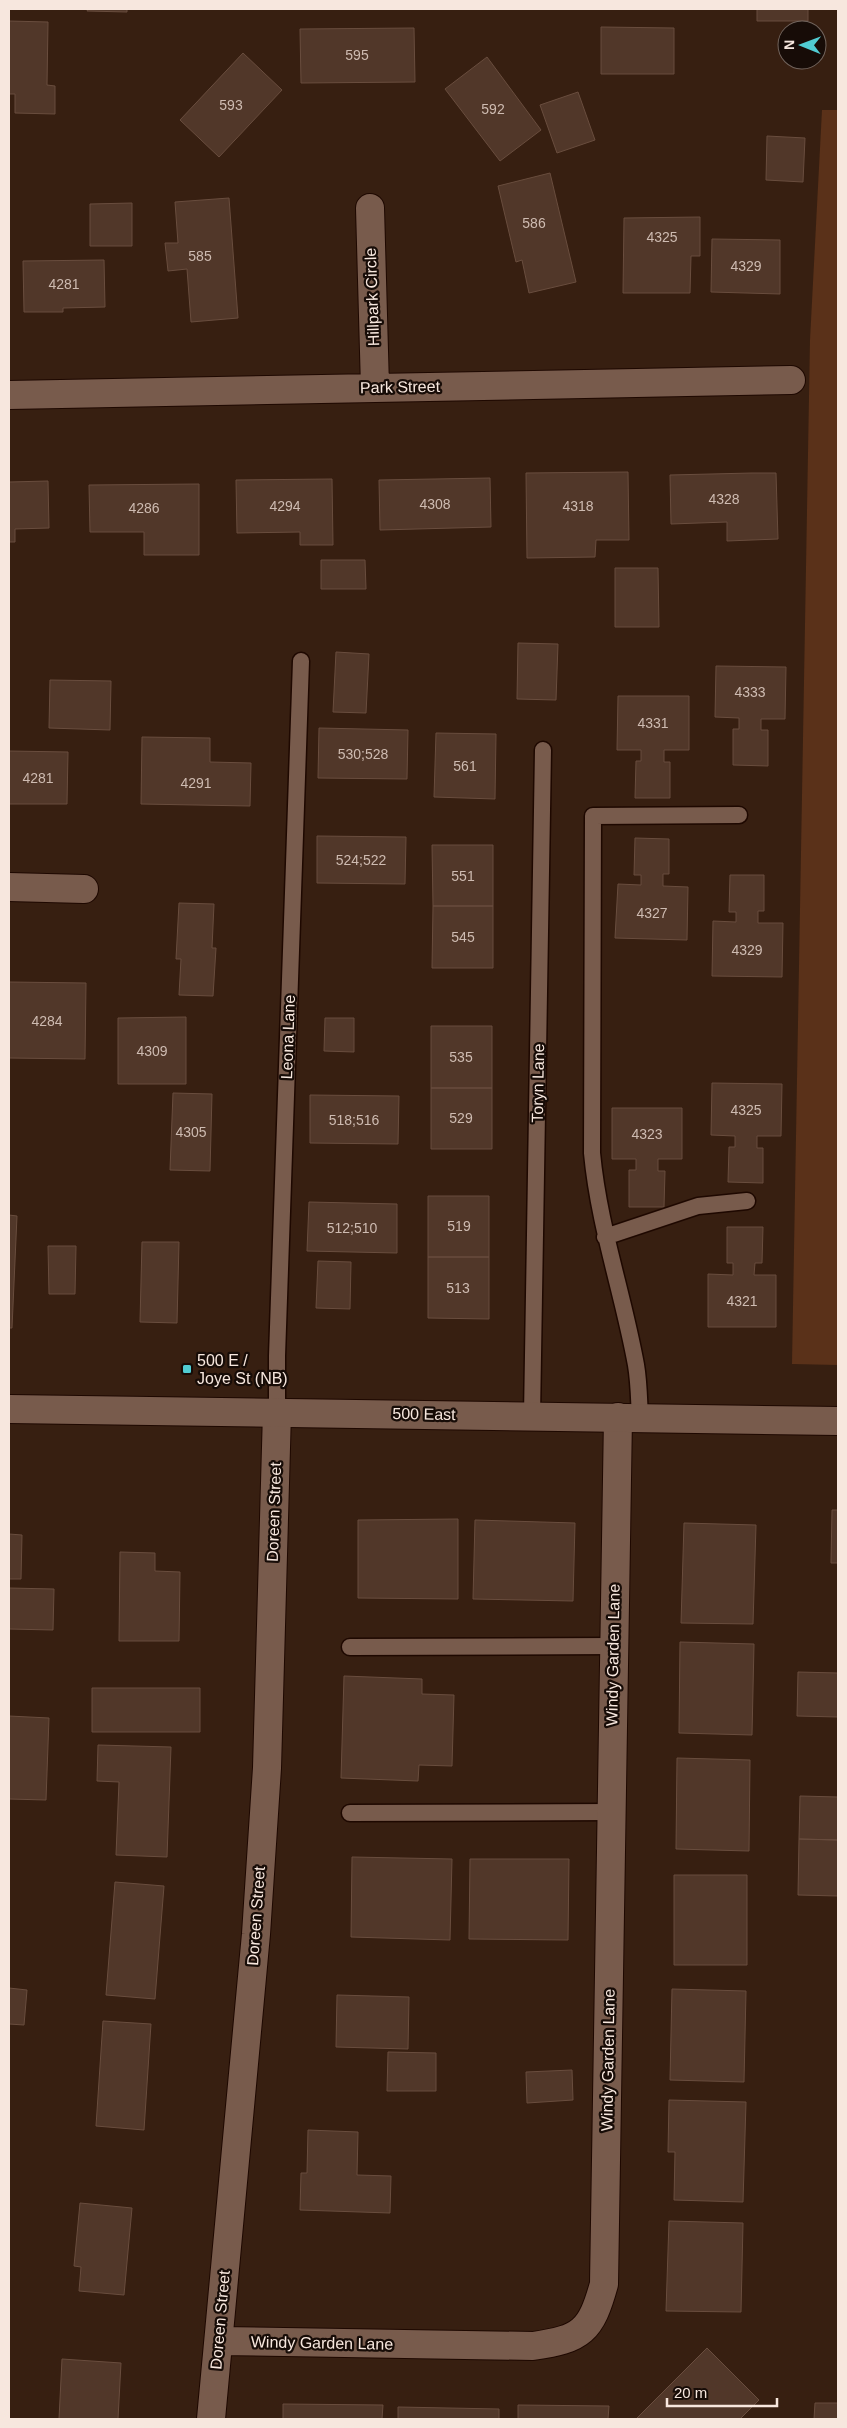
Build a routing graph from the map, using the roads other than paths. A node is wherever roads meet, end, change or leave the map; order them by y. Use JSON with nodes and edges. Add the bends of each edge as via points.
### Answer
{"nodes":[{"id":1,"x":370,"y":208,"type":"dead end"},
{"id":2,"x":791,"y":380,"type":"dead end"},
{"id":3,"x":375,"y":387,"type":"junction"},
{"id":4,"x":9,"y":395,"type":"edge"},
{"id":5,"x":301,"y":661,"type":"dead end"},
{"id":6,"x":543,"y":750,"type":"dead end"},
{"id":7,"x":739,"y":815,"type":"dead end"},
{"id":8,"x":9,"y":887,"type":"edge"},
{"id":9,"x":84,"y":889,"type":"dead end"},
{"id":10,"x":747,"y":1201,"type":"dead end"},
{"id":11,"x":605,"y":1237,"type":"junction"},
{"id":12,"x":9,"y":1409,"type":"edge"},
{"id":13,"x":277,"y":1412,"type":"junction"},
{"id":14,"x":532,"y":1416,"type":"junction"},
{"id":15,"x":629,"y":1418,"type":"junction"},
{"id":16,"x":838,"y":1421,"type":"edge"},
{"id":17,"x":613,"y":1646,"type":"junction"},
{"id":18,"x":350,"y":1647,"type":"dead end"},
{"id":19,"x":611,"y":1812,"type":"junction"},
{"id":20,"x":350,"y":1814,"type":"dead end"},
{"id":21,"x":219,"y":2341,"type":"junction"},
{"id":22,"x":211,"y":2419,"type":"edge"}],
"edges":[{"from":1,"to":3,"type":"street","name":"Hillpark Circle"},
{"from":2,"to":3,"type":"street","name":"Park Street"},
{"from":3,"to":4,"type":"street","name":"Park Street"},
{"from":5,"to":13,"type":"lane","name":"Leona Lane"},
{"from":6,"to":14,"type":"lane","name":"Toryn Lane"},
{"from":7,"to":11,"type":"lane","via":[[592,816],[592,1152]]},
{"from":8,"to":9,"type":"street"},
{"from":10,"to":11,"type":"lane","via":[[698,1206]]},
{"from":11,"to":15,"type":"lane","via":[[636,1366]]},
{"from":12,"to":13,"type":"street","name":"500 East"},
{"from":13,"to":14,"type":"street","name":"500 East"},
{"from":13,"to":21,"type":"street","name":"Doreen Street","via":[[267,1768],[256,1934]]},
{"from":14,"to":15,"type":"street","name":"500 East"},
{"from":15,"to":16,"type":"street","name":"500 East"},
{"from":15,"to":17,"type":"street","name":"Windy Garden Lane"},
{"from":17,"to":18,"type":"lane"},
{"from":17,"to":19,"type":"street","name":"Windy Garden Lane"},
{"from":19,"to":20,"type":"lane"},
{"from":19,"to":21,"type":"street","name":"Windy Garden Lane","via":[[604,2284],[597,2309],[586,2329],[561,2342],[533,2346]]},
{"from":21,"to":22,"type":"street","name":"Doreen Street"}]}
